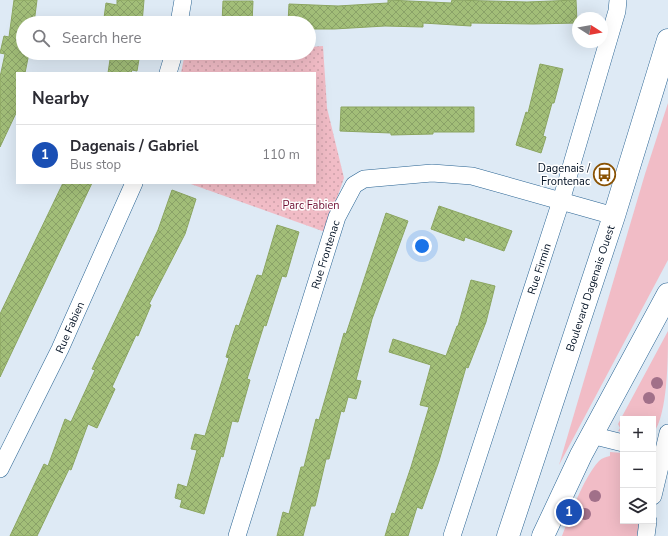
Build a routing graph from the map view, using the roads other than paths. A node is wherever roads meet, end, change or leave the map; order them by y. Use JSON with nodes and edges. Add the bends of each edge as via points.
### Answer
{"nodes":[{"id":1,"x":182,"y":0,"type":"edge"},
{"id":2,"x":618,"y":0,"type":"edge"},
{"id":3,"x":180,"y":16,"type":"edge"},
{"id":4,"x":668,"y":40,"type":"edge"},
{"id":5,"x":172,"y":60,"type":"edge"},
{"id":6,"x":168,"y":72,"type":"edge"},
{"id":7,"x":134,"y":184,"type":"edge"},
{"id":8,"x":560,"y":201,"type":"junction"},
{"id":9,"x":614,"y":216,"type":"junction"},
{"id":10,"x":668,"y":294,"type":"edge"},
{"id":11,"x":668,"y":433,"type":"edge"},
{"id":12,"x":591,"y":436,"type":"junction"},
{"id":13,"x":620,"y":443,"type":"edge"},
{"id":14,"x":657,"y":452,"type":"edge"},
{"id":15,"x":0,"y":469,"type":"edge"},
{"id":16,"x":654,"y":488,"type":"edge"},
{"id":17,"x":648,"y":524,"type":"edge"},
{"id":18,"x":237,"y":536,"type":"edge"},
{"id":19,"x":452,"y":536,"type":"edge"},
{"id":20,"x":508,"y":536,"type":"edge"},
{"id":21,"x":543,"y":536,"type":"edge"},
{"id":22,"x":646,"y":536,"type":"edge"}],
"edges":[{"from":1,"to":3,"type":"street"},
{"from":2,"to":8,"type":"street","name":"Rue Firmin","via":[[617,11]]},
{"from":4,"to":9,"type":"main road","name":"Boulevard Dagenais Ouest"},
{"from":5,"to":6,"type":"street"},
{"from":7,"to":15,"type":"street","name":"Rue Fabien","via":[[60,350]]},
{"from":8,"to":9,"type":"street","name":"Rue Frontenac"},
{"from":8,"to":18,"type":"street","name":"Rue Frontenac","via":[[472,176],[424,174],[364,178],[354,185],[337,217]]},
{"from":8,"to":19,"type":"street","name":"Rue Firmin"},
{"from":9,"to":20,"type":"main road","name":"Boulevard Dagenais Ouest"},
{"from":10,"to":12,"type":"main road"},
{"from":11,"to":14,"type":"street"},
{"from":12,"to":13,"type":"street"},
{"from":12,"to":21,"type":"main road"},
{"from":14,"to":16,"type":"street"},
{"from":17,"to":22,"type":"street"}]}
